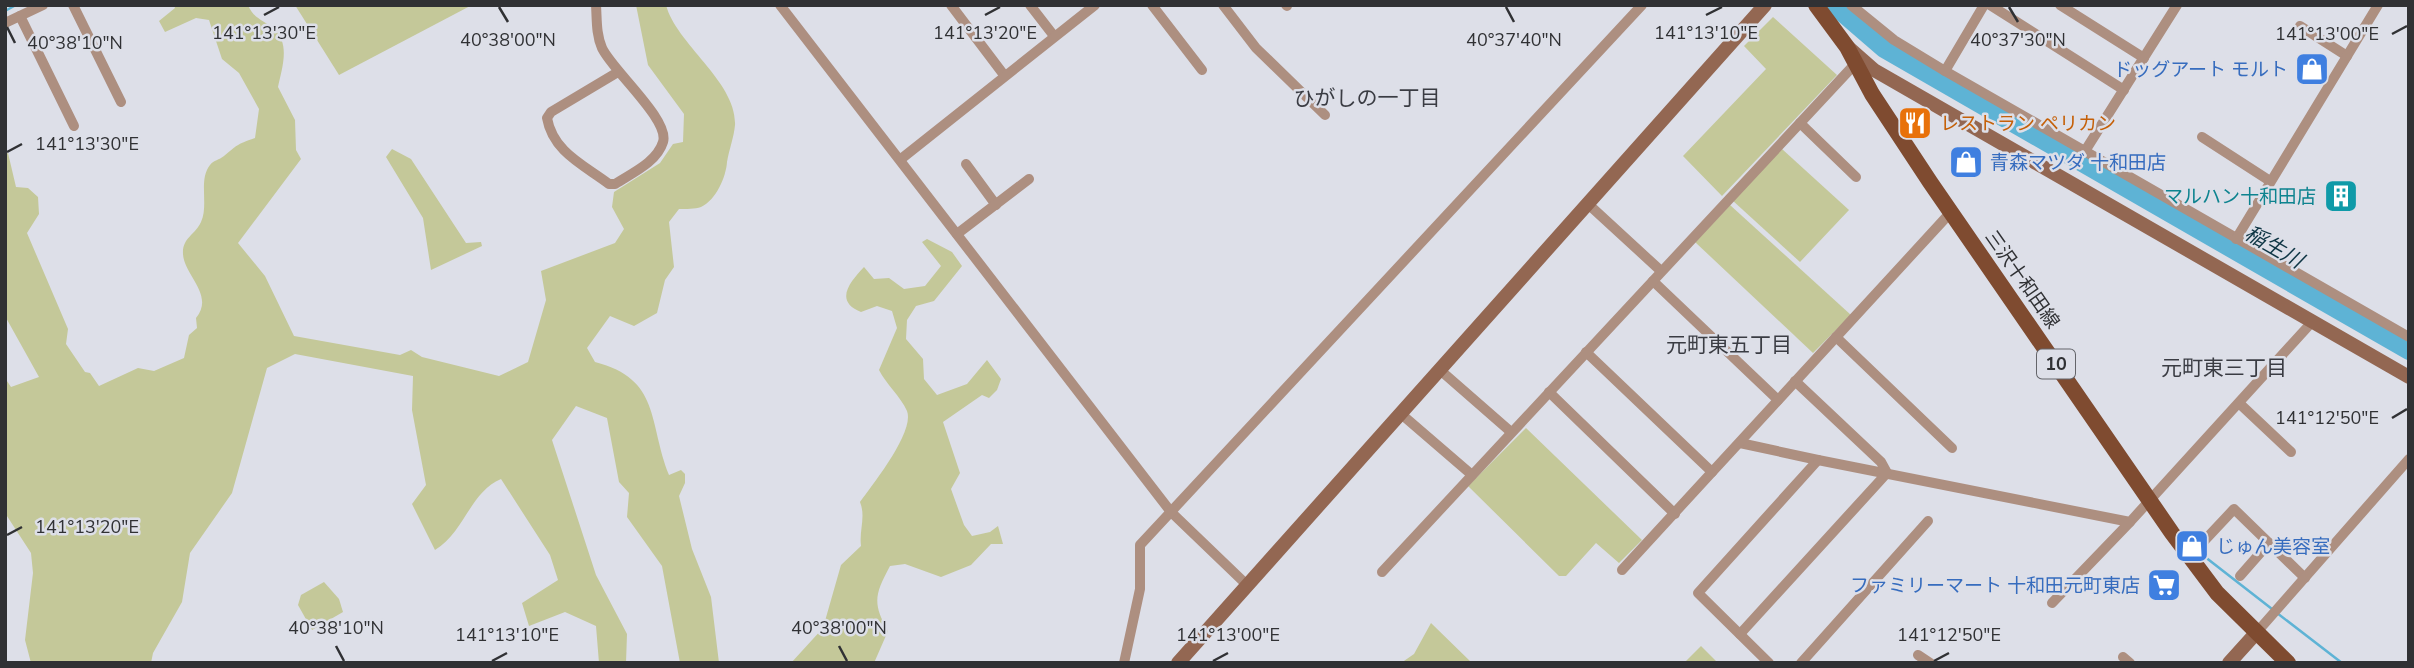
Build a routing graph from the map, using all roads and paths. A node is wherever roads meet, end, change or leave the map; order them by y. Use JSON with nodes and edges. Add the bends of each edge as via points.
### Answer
{"nodes":[{"id":1,"x":43,"y":5,"type":"edge"},
{"id":2,"x":73,"y":5,"type":"edge"},
{"id":3,"x":596,"y":5,"type":"edge"},
{"id":4,"x":780,"y":5,"type":"edge"},
{"id":5,"x":951,"y":5,"type":"edge"},
{"id":6,"x":1030,"y":5,"type":"edge"},
{"id":7,"x":1095,"y":5,"type":"edge"},
{"id":8,"x":1152,"y":5,"type":"edge"},
{"id":9,"x":1223,"y":5,"type":"edge"},
{"id":10,"x":1642,"y":5,"type":"edge"},
{"id":11,"x":1765,"y":5,"type":"edge"},
{"id":12,"x":1816,"y":5,"type":"edge"},
{"id":13,"x":1851,"y":5,"type":"edge"},
{"id":14,"x":1983,"y":5,"type":"edge"},
{"id":15,"x":1990,"y":5,"type":"edge"},
{"id":16,"x":2060,"y":5,"type":"edge"},
{"id":17,"x":2177,"y":5,"type":"edge"},
{"id":18,"x":2378,"y":5,"type":"edge"},
{"id":19,"x":20,"y":16,"type":"junction"},
{"id":20,"x":5,"y":23,"type":"edge"},
{"id":21,"x":2300,"y":26,"type":"dead end"},
{"id":22,"x":1054,"y":36,"type":"junction"},
{"id":23,"x":1847,"y":47,"type":"junction"},
{"id":24,"x":2347,"y":56,"type":"junction"},
{"id":25,"x":2144,"y":58,"type":"junction"},
{"id":26,"x":1855,"y":64,"type":"junction"},
{"id":27,"x":1202,"y":70,"type":"dead end"},
{"id":28,"x":1945,"y":71,"type":"junction"},
{"id":29,"x":618,"y":72,"type":"junction"},
{"id":30,"x":1004,"y":75,"type":"junction"},
{"id":31,"x":2124,"y":90,"type":"junction"},
{"id":32,"x":121,"y":102,"type":"dead end"},
{"id":33,"x":1325,"y":115,"type":"dead end"},
{"id":34,"x":1800,"y":123,"type":"junction"},
{"id":35,"x":74,"y":127,"type":"dead end"},
{"id":36,"x":2202,"y":137,"type":"dead end"},
{"id":37,"x":2084,"y":151,"type":"junction"},
{"id":38,"x":901,"y":159,"type":"junction"},
{"id":39,"x":965,"y":164,"type":"dead end"},
{"id":40,"x":1856,"y":177,"type":"dead end"},
{"id":41,"x":1029,"y":179,"type":"dead end"},
{"id":42,"x":2270,"y":181,"type":"junction"},
{"id":43,"x":1587,"y":203,"type":"junction"},
{"id":44,"x":996,"y":205,"type":"junction"},
{"id":45,"x":1951,"y":212,"type":"junction"},
{"id":46,"x":957,"y":234,"type":"junction"},
{"id":47,"x":2236,"y":239,"type":"junction"},
{"id":48,"x":1661,"y":271,"type":"junction"},
{"id":49,"x":1653,"y":281,"type":"junction"},
{"id":50,"x":2313,"y":321,"type":"junction"},
{"id":51,"x":1836,"y":337,"type":"junction"},
{"id":52,"x":2409,"y":337,"type":"edge"},
{"id":53,"x":1586,"y":352,"type":"junction"},
{"id":54,"x":1440,"y":370,"type":"junction"},
{"id":55,"x":2409,"y":377,"type":"edge"},
{"id":56,"x":1796,"y":381,"type":"junction"},
{"id":57,"x":1549,"y":392,"type":"junction"},
{"id":58,"x":1778,"y":400,"type":"junction"},
{"id":59,"x":2240,"y":404,"type":"junction"},
{"id":60,"x":1400,"y":413,"type":"junction"},
{"id":61,"x":1511,"y":432,"type":"junction"},
{"id":62,"x":1740,"y":443,"type":"junction"},
{"id":63,"x":1952,"y":449,"type":"dead end"},
{"id":64,"x":2291,"y":452,"type":"dead end"},
{"id":65,"x":2409,"y":459,"type":"edge"},
{"id":66,"x":1818,"y":460,"type":"junction"},
{"id":67,"x":1712,"y":472,"type":"junction"},
{"id":68,"x":1887,"y":473,"type":"junction"},
{"id":69,"x":1472,"y":475,"type":"junction"},
{"id":70,"x":2150,"y":500,"type":"junction"},
{"id":71,"x":1171,"y":512,"type":"junction"},
{"id":72,"x":1675,"y":514,"type":"junction"},
{"id":73,"x":1928,"y":521,"type":"dead end"},
{"id":74,"x":2130,"y":522,"type":"junction"},
{"id":75,"x":2269,"y":543,"type":"junction"},
{"id":76,"x":2189,"y":557,"type":"junction"},
{"id":77,"x":1622,"y":570,"type":"dead end"},
{"id":78,"x":1382,"y":572,"type":"dead end"},
{"id":79,"x":2240,"y":576,"type":"dead end"},
{"id":80,"x":2305,"y":578,"type":"junction"},
{"id":81,"x":1247,"y":584,"type":"junction"},
{"id":82,"x":2052,"y":603,"type":"dead end"},
{"id":83,"x":2257,"y":632,"type":"junction"},
{"id":84,"x":1740,"y":634,"type":"junction"},
{"id":85,"x":1918,"y":655,"type":"dead end"},
{"id":86,"x":1124,"y":663,"type":"edge"},
{"id":87,"x":1178,"y":663,"type":"edge"},
{"id":88,"x":1769,"y":663,"type":"edge"},
{"id":89,"x":1801,"y":663,"type":"edge"},
{"id":90,"x":1930,"y":663,"type":"edge"},
{"id":91,"x":2229,"y":663,"type":"edge"},
{"id":92,"x":2288,"y":663,"type":"edge"}],
"edges":[{"from":1,"to":19,"type":"street"},
{"from":2,"to":32,"type":"street"},
{"from":3,"to":29,"type":"street","via":[[597,36]]},
{"from":4,"to":38,"type":"street"},
{"from":5,"to":30,"type":"street"},
{"from":6,"to":22,"type":"street"},
{"from":7,"to":22,"type":"street"},
{"from":8,"to":27,"type":"street"},
{"from":9,"to":33,"type":"street","via":[[1256,48]]},
{"from":10,"to":71,"type":"street"},
{"from":11,"to":43,"type":"street"},
{"from":12,"to":23,"type":"main road","name":"三沢十和田線","number":"10"},
{"from":13,"to":28,"type":"street","via":[[1894,40]]},
{"from":14,"to":28,"type":"street"},
{"from":15,"to":31,"type":"street"},
{"from":16,"to":25,"type":"street"},
{"from":17,"to":25,"type":"street"},
{"from":18,"to":24,"type":"street"},
{"from":19,"to":20,"type":"street"},
{"from":19,"to":35,"type":"street"},
{"from":21,"to":24,"type":"street"},
{"from":22,"to":30,"type":"street"},
{"from":23,"to":26,"type":"main road","name":"三沢十和田線","number":"10"},
{"from":23,"to":50,"type":"street","number":"10","via":[[1874,70]]},
{"from":24,"to":42,"type":"street"},
{"from":25,"to":31,"type":"street"},
{"from":26,"to":34,"type":"street"},
{"from":26,"to":45,"type":"main road","name":"三沢十和田線","number":"10"},
{"from":28,"to":37,"type":"street"},
{"from":29,"to":29,"type":"street","via":[[664,131],[664,139],[650,162],[609,184],[564,153],[547,118]]},
{"from":30,"to":38,"type":"street"},
{"from":31,"to":37,"type":"street"},
{"from":34,"to":40,"type":"street"},
{"from":34,"to":48,"type":"street"},
{"from":36,"to":42,"type":"street"},
{"from":37,"to":47,"type":"street"},
{"from":38,"to":46,"type":"street"},
{"from":39,"to":44,"type":"street"},
{"from":41,"to":44,"type":"street"},
{"from":42,"to":47,"type":"street"},
{"from":43,"to":48,"type":"street"},
{"from":43,"to":54,"type":"street"},
{"from":44,"to":46,"type":"street"},
{"from":45,"to":51,"type":"street"},
{"from":45,"to":70,"type":"main road","name":"三沢十和田線","number":"10"},
{"from":46,"to":71,"type":"street"},
{"from":47,"to":52,"type":"street"},
{"from":48,"to":49,"type":"street"},
{"from":49,"to":53,"type":"street"},
{"from":49,"to":58,"type":"street"},
{"from":50,"to":55,"type":"street","number":"10"},
{"from":50,"to":59,"type":"street"},
{"from":51,"to":56,"type":"street"},
{"from":51,"to":63,"type":"street"},
{"from":53,"to":57,"type":"street"},
{"from":53,"to":67,"type":"street"},
{"from":54,"to":60,"type":"street"},
{"from":54,"to":61,"type":"street"},
{"from":56,"to":58,"type":"street"},
{"from":56,"to":68,"type":"street"},
{"from":57,"to":61,"type":"street"},
{"from":57,"to":72,"type":"street"},
{"from":58,"to":62,"type":"street"},
{"from":59,"to":64,"type":"street"},
{"from":59,"to":70,"type":"street"},
{"from":60,"to":69,"type":"street"},
{"from":60,"to":81,"type":"street"},
{"from":61,"to":69,"type":"street"},
{"from":62,"to":66,"type":"street"},
{"from":62,"to":67,"type":"street"},
{"from":65,"to":80,"type":"street"},
{"from":66,"to":68,"type":"street"},
{"from":66,"to":84,"type":"street","via":[[1698,593]]},
{"from":67,"to":72,"type":"street"},
{"from":68,"to":74,"type":"street"},
{"from":68,"to":84,"type":"street"},
{"from":69,"to":78,"type":"street"},
{"from":70,"to":74,"type":"street"},
{"from":70,"to":76,"type":"main road","name":"三沢十和田線","number":"10"},
{"from":71,"to":81,"type":"street"},
{"from":71,"to":86,"type":"street","via":[[1140,545],[1140,589]]},
{"from":72,"to":77,"type":"street"},
{"from":73,"to":89,"type":"street"},
{"from":74,"to":82,"type":"street"},
{"from":75,"to":76,"type":"street","via":[[2234,509]]},
{"from":75,"to":79,"type":"street"},
{"from":75,"to":80,"type":"street"},
{"from":76,"to":83,"type":"main road","name":"三沢十和田線","number":"10"},
{"from":80,"to":83,"type":"street"},
{"from":81,"to":87,"type":"street"},
{"from":83,"to":91,"type":"street"},
{"from":83,"to":92,"type":"main road","name":"三沢十和田線","number":"10"},
{"from":84,"to":88,"type":"street"},
{"from":85,"to":90,"type":"street"}]}
